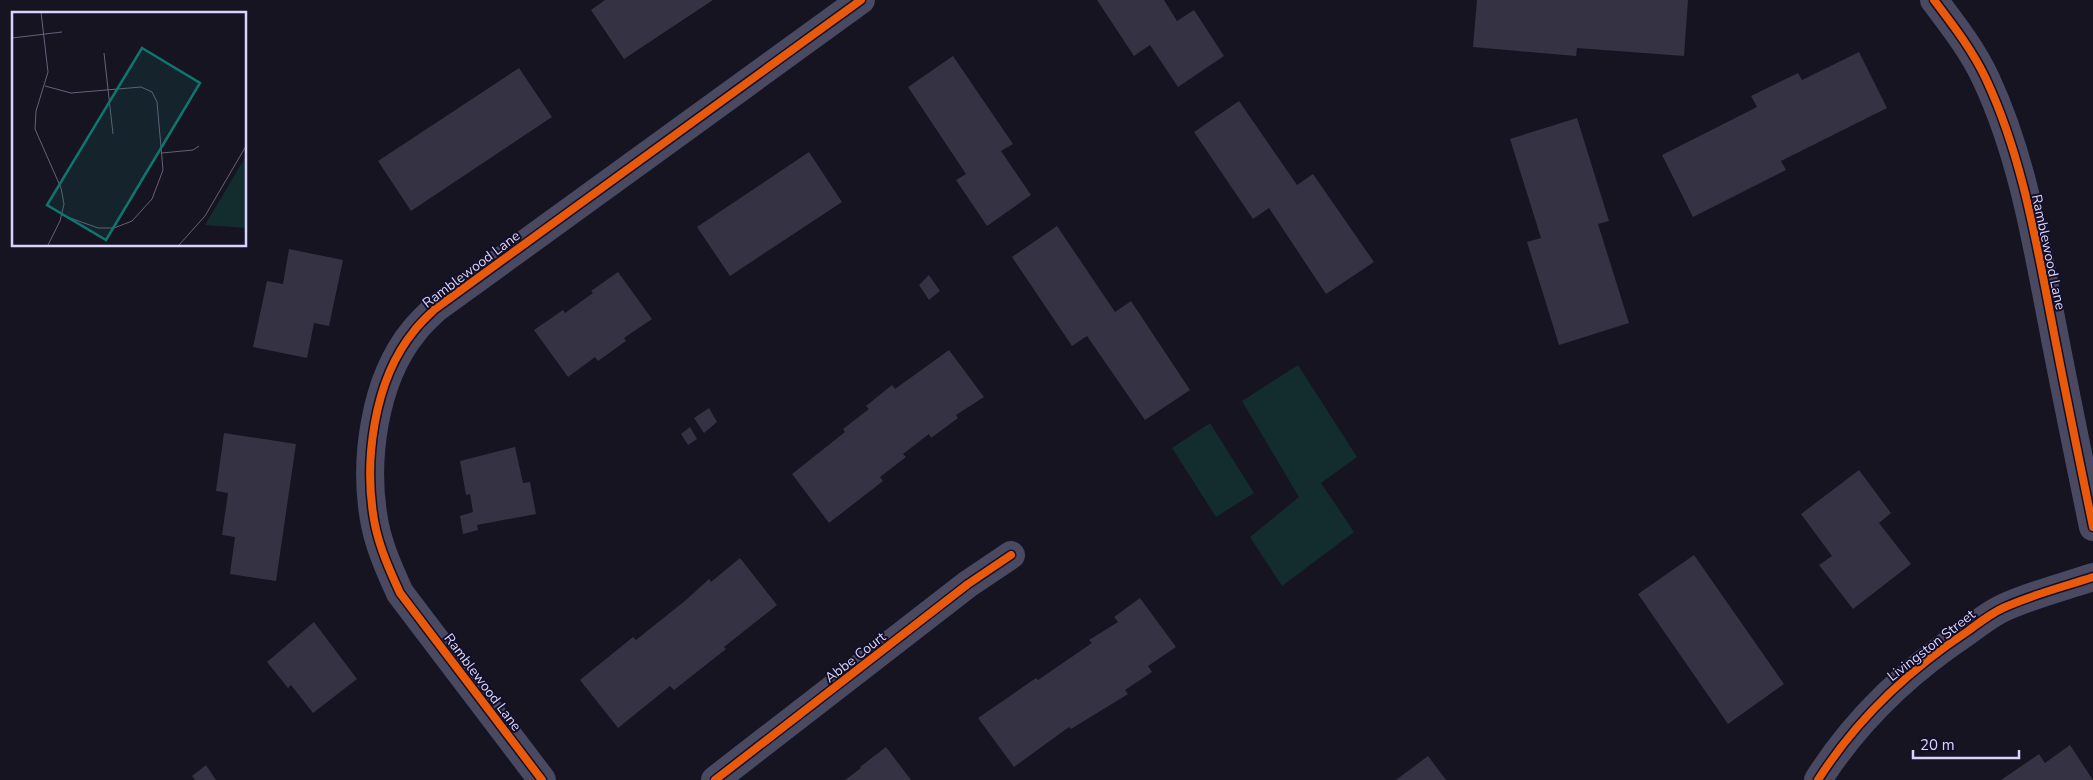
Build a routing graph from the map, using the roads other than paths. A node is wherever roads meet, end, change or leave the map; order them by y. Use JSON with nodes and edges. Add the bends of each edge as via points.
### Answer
{"nodes":[{"id":1,"x":861,"y":0,"type":"edge"},
{"id":2,"x":1934,"y":0,"type":"edge"},
{"id":3,"x":2093,"y":527,"type":"edge"},
{"id":4,"x":1011,"y":555,"type":"dead end"},
{"id":5,"x":2093,"y":577,"type":"edge"},
{"id":6,"x":542,"y":780,"type":"edge"},
{"id":7,"x":715,"y":780,"type":"edge"},
{"id":8,"x":1818,"y":780,"type":"edge"}],
"edges":[{"from":1,"to":6,"type":"street","name":"Ramblewood Lane","via":[[435,309],[413,331],[381,396],[372,443],[372,495],[375,526],[385,559],[400,593]]},
{"from":2,"to":3,"type":"street","name":"Ramblewood Lane","via":[[1968,47],[1985,78],[2014,154],[2034,232]]},
{"from":4,"to":7,"type":"street","name":"Abbe Court","via":[[968,584]]},
{"from":5,"to":8,"type":"street","name":"Livingston Street","via":[[2002,608],[1951,642],[1883,699]]}]}
